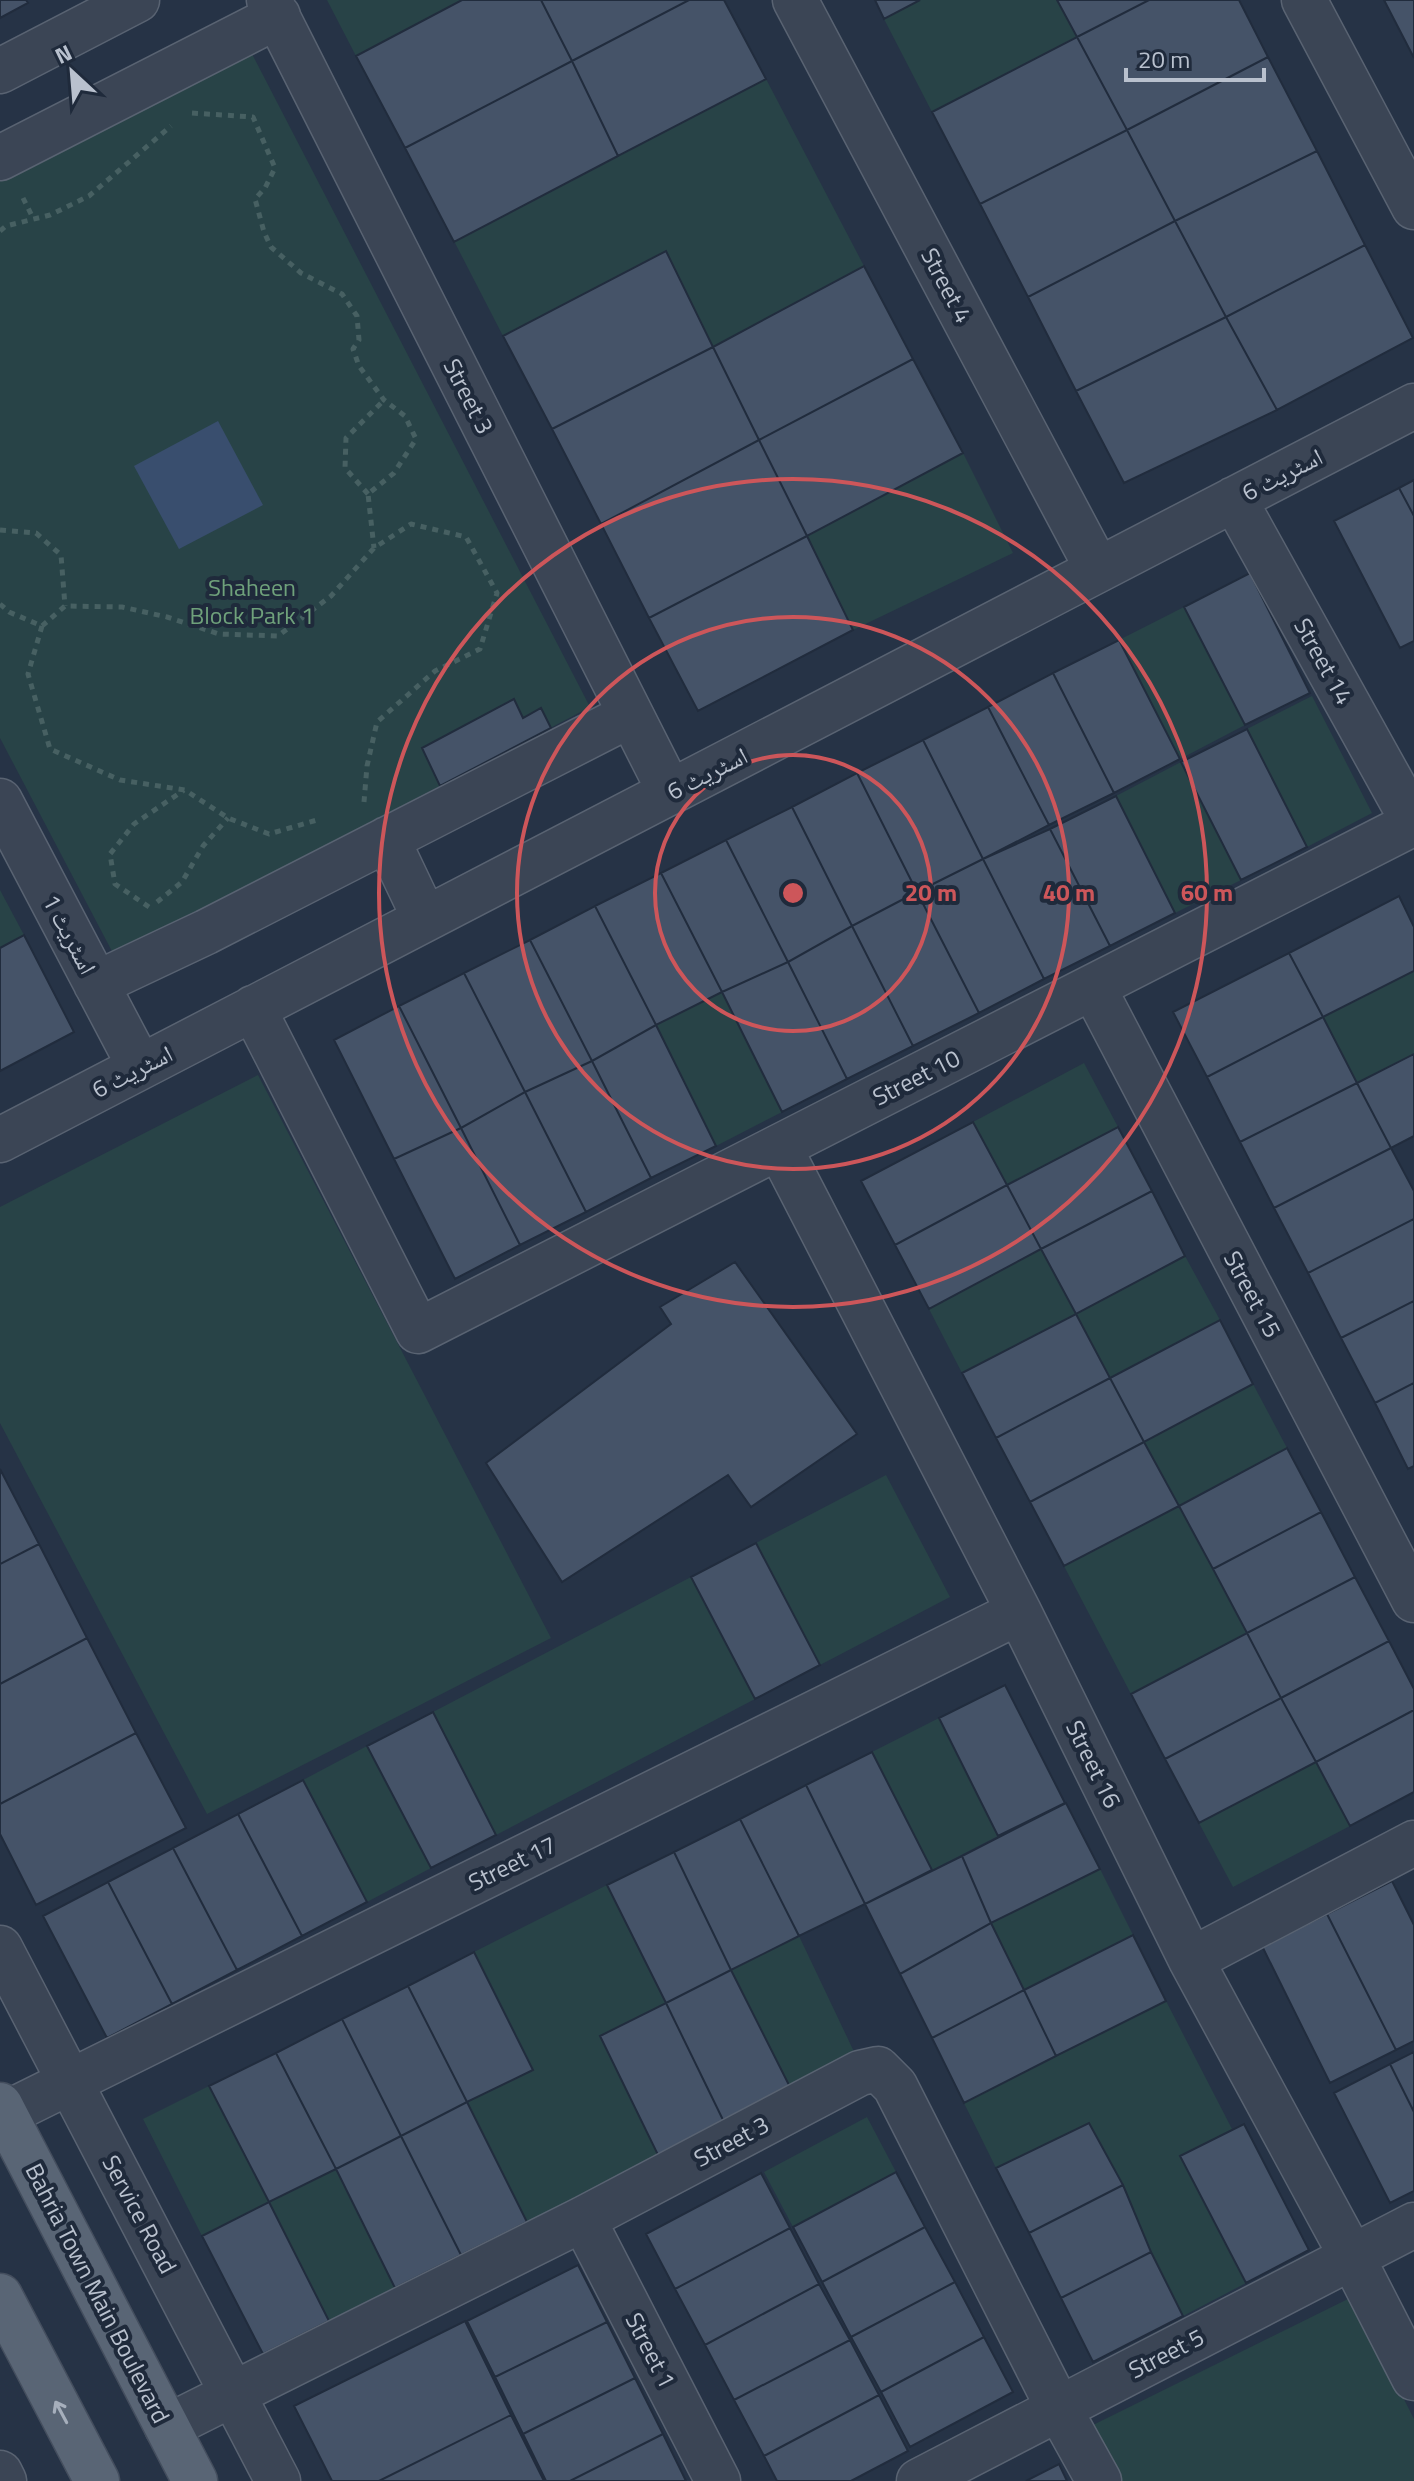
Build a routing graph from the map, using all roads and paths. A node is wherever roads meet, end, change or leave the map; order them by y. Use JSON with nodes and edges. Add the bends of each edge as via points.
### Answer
{"nodes":[{"id":1,"x":137,"y":0,"type":"edge"},
{"id":2,"x":795,"y":0,"type":"edge"},
{"id":3,"x":1304,"y":0,"type":"edge"},
{"id":4,"x":274,"y":8,"type":"edge"},
{"id":5,"x":0,"y":71,"type":"edge"},
{"id":6,"x":186,"y":112,"type":"dead end"},
{"id":7,"x":178,"y":120,"type":"dead end"},
{"id":8,"x":1,"y":154,"type":"edge"},
{"id":9,"x":1414,"y":207,"type":"edge"},
{"id":10,"x":0,"y":231,"type":"edge"},
{"id":11,"x":384,"y":400,"type":"junction"},
{"id":12,"x":1414,"y":406,"type":"edge"},
{"id":13,"x":368,"y":494,"type":"junction"},
{"id":14,"x":1234,"y":499,"type":"junction"},
{"id":15,"x":0,"y":530,"type":"edge"},
{"id":16,"x":374,"y":548,"type":"junction"},
{"id":17,"x":1098,"y":570,"type":"junction"},
{"id":18,"x":0,"y":604,"type":"edge"},
{"id":19,"x":65,"y":606,"type":"junction"},
{"id":20,"x":42,"y":626,"type":"junction"},
{"id":21,"x":630,"y":715,"type":"junction"},
{"id":22,"x":185,"y":790,"type":"junction"},
{"id":23,"x":670,"y":792,"type":"junction"},
{"id":24,"x":0,"y":801,"type":"edge"},
{"id":25,"x":228,"y":818,"type":"junction"},
{"id":26,"x":323,"y":818,"type":"dead end"},
{"id":27,"x":1414,"y":823,"type":"edge"},
{"id":28,"x":387,"y":839,"type":"junction"},
{"id":29,"x":425,"y":919,"type":"junction"},
{"id":30,"x":96,"y":984,"type":"junction"},
{"id":31,"x":1093,"y":987,"type":"junction"},
{"id":32,"x":253,"y":1008,"type":"junction"},
{"id":33,"x":140,"y":1067,"type":"junction"},
{"id":34,"x":0,"y":1140,"type":"edge"},
{"id":35,"x":779,"y":1147,"type":"junction"},
{"id":36,"x":1414,"y":1600,"type":"edge"},
{"id":37,"x":1019,"y":1612,"type":"junction"},
{"id":38,"x":1414,"y":1843,"type":"edge"},
{"id":39,"x":0,"y":1948,"type":"edge"},
{"id":40,"x":1191,"y":1960,"type":"junction"},
{"id":41,"x":70,"y":2082,"type":"junction"},
{"id":42,"x":2,"y":2109,"type":"edge"},
{"id":43,"x":583,"y":2219,"type":"junction"},
{"id":44,"x":1414,"y":2225,"type":"edge"},
{"id":45,"x":1352,"y":2257,"type":"junction"},
{"id":46,"x":0,"y":2296,"type":"edge"},
{"id":47,"x":1414,"y":2378,"type":"edge"},
{"id":48,"x":234,"y":2395,"type":"junction"},
{"id":49,"x":1059,"y":2409,"type":"junction"},
{"id":50,"x":167,"y":2427,"type":"junction"},
{"id":51,"x":0,"y":2473,"type":"edge"},
{"id":52,"x":4,"y":2481,"type":"edge"},
{"id":53,"x":97,"y":2481,"type":"edge"},
{"id":54,"x":195,"y":2481,"type":"edge"},
{"id":55,"x":278,"y":2481,"type":"edge"},
{"id":56,"x":718,"y":2481,"type":"edge"},
{"id":57,"x":919,"y":2481,"type":"edge"},
{"id":58,"x":1099,"y":2481,"type":"edge"}],
"edges":[{"from":1,"to":5,"type":"street"},
{"from":2,"to":17,"type":"street","name":"Street 4"},
{"from":3,"to":9,"type":"street"},
{"from":4,"to":8,"type":"street"},
{"from":4,"to":21,"type":"street","name":"Street 3"},
{"from":6,"to":11,"type":"path","via":[[253,117],[275,168],[255,199],[264,232],[271,247],[301,273],[342,294],[357,316],[359,340],[353,349],[359,366]]},
{"from":7,"to":10,"type":"path","via":[[89,196]]},
{"from":11,"to":13,"type":"path","via":[[346,438],[345,468]]},
{"from":11,"to":13,"type":"path","via":[[405,416],[416,439],[394,473]]},
{"from":12,"to":14,"type":"street","name":"اسٹریٹ 6"},
{"from":13,"to":16,"type":"path"},
{"from":14,"to":17,"type":"street","name":"اسٹریٹ 6"},
{"from":14,"to":27,"type":"street","name":"Street 14"},
{"from":15,"to":19,"type":"path","via":[[36,533],[61,555]]},
{"from":16,"to":19,"type":"path","via":[[331,596],[278,636],[219,634],[122,607]]},
{"from":16,"to":28,"type":"path","via":[[411,524],[466,537],[497,593],[480,649],[435,671],[377,722],[364,806]]},
{"from":17,"to":23,"type":"street","name":"اسٹریٹ 6"},
{"from":18,"to":20,"type":"path"},
{"from":19,"to":20,"type":"path"},
{"from":20,"to":22,"type":"path","via":[[28,674],[50,749],[120,780]]},
{"from":21,"to":23,"type":"street","name":"Street 3"},
{"from":21,"to":28,"type":"street"},
{"from":22,"to":25,"type":"path"},
{"from":22,"to":25,"type":"path","via":[[134,824],[110,854],[115,884],[149,908],[182,882]]},
{"from":23,"to":29,"type":"street","name":"اسٹریٹ 6"},
{"from":24,"to":30,"type":"street","name":"اسٹریٹ 1"},
{"from":25,"to":26,"type":"path","via":[[269,834]]},
{"from":27,"to":31,"type":"street","name":"Street 10"},
{"from":28,"to":29,"type":"street"},
{"from":28,"to":30,"type":"street"},
{"from":29,"to":32,"type":"street","name":"اسٹریٹ 6"},
{"from":30,"to":33,"type":"street","name":"اسٹریٹ 1"},
{"from":31,"to":35,"type":"street","name":"Street 10"},
{"from":31,"to":36,"type":"street","name":"Street 15"},
{"from":32,"to":33,"type":"street","name":"اسٹریٹ 6"},
{"from":32,"to":35,"type":"street","name":"Street 10","via":[[418,1331]]},
{"from":33,"to":34,"type":"street","name":"اسٹریٹ 6"},
{"from":35,"to":37,"type":"street","name":"Street 16"},
{"from":37,"to":40,"type":"street","name":"Street 16"},
{"from":37,"to":41,"type":"street","name":"Street 17"},
{"from":38,"to":40,"type":"street"},
{"from":39,"to":41,"type":"street","name":"Service Road"},
{"from":40,"to":45,"type":"street","name":"Street 16"},
{"from":41,"to":42,"type":"street","name":"Street 17"},
{"from":41,"to":48,"type":"street","name":"Service Road"},
{"from":42,"to":50,"type":"main road","name":"Bahria Town Main Boulevard"},
{"from":43,"to":48,"type":"street","name":"Street 3"},
{"from":43,"to":49,"type":"street","name":"Street 3","via":[[860,2073],[878,2069],[895,2086]]},
{"from":43,"to":56,"type":"street","name":"Street 1"},
{"from":44,"to":45,"type":"street","name":"Street 5"},
{"from":45,"to":47,"type":"street","name":"Street 16"},
{"from":45,"to":49,"type":"street","name":"Street 5"},
{"from":53,"to":46,"type":"main road","one_way":true},
{"from":48,"to":50,"type":"street","name":"Street 3"},
{"from":48,"to":55,"type":"street","name":"Service Road"},
{"from":49,"to":57,"type":"street","name":"Street 5"},
{"from":49,"to":58,"type":"street","name":"Street 3"},
{"from":50,"to":54,"type":"main road","name":"Bahria Town Main Boulevard"},
{"from":51,"to":52,"type":"street"}]}
